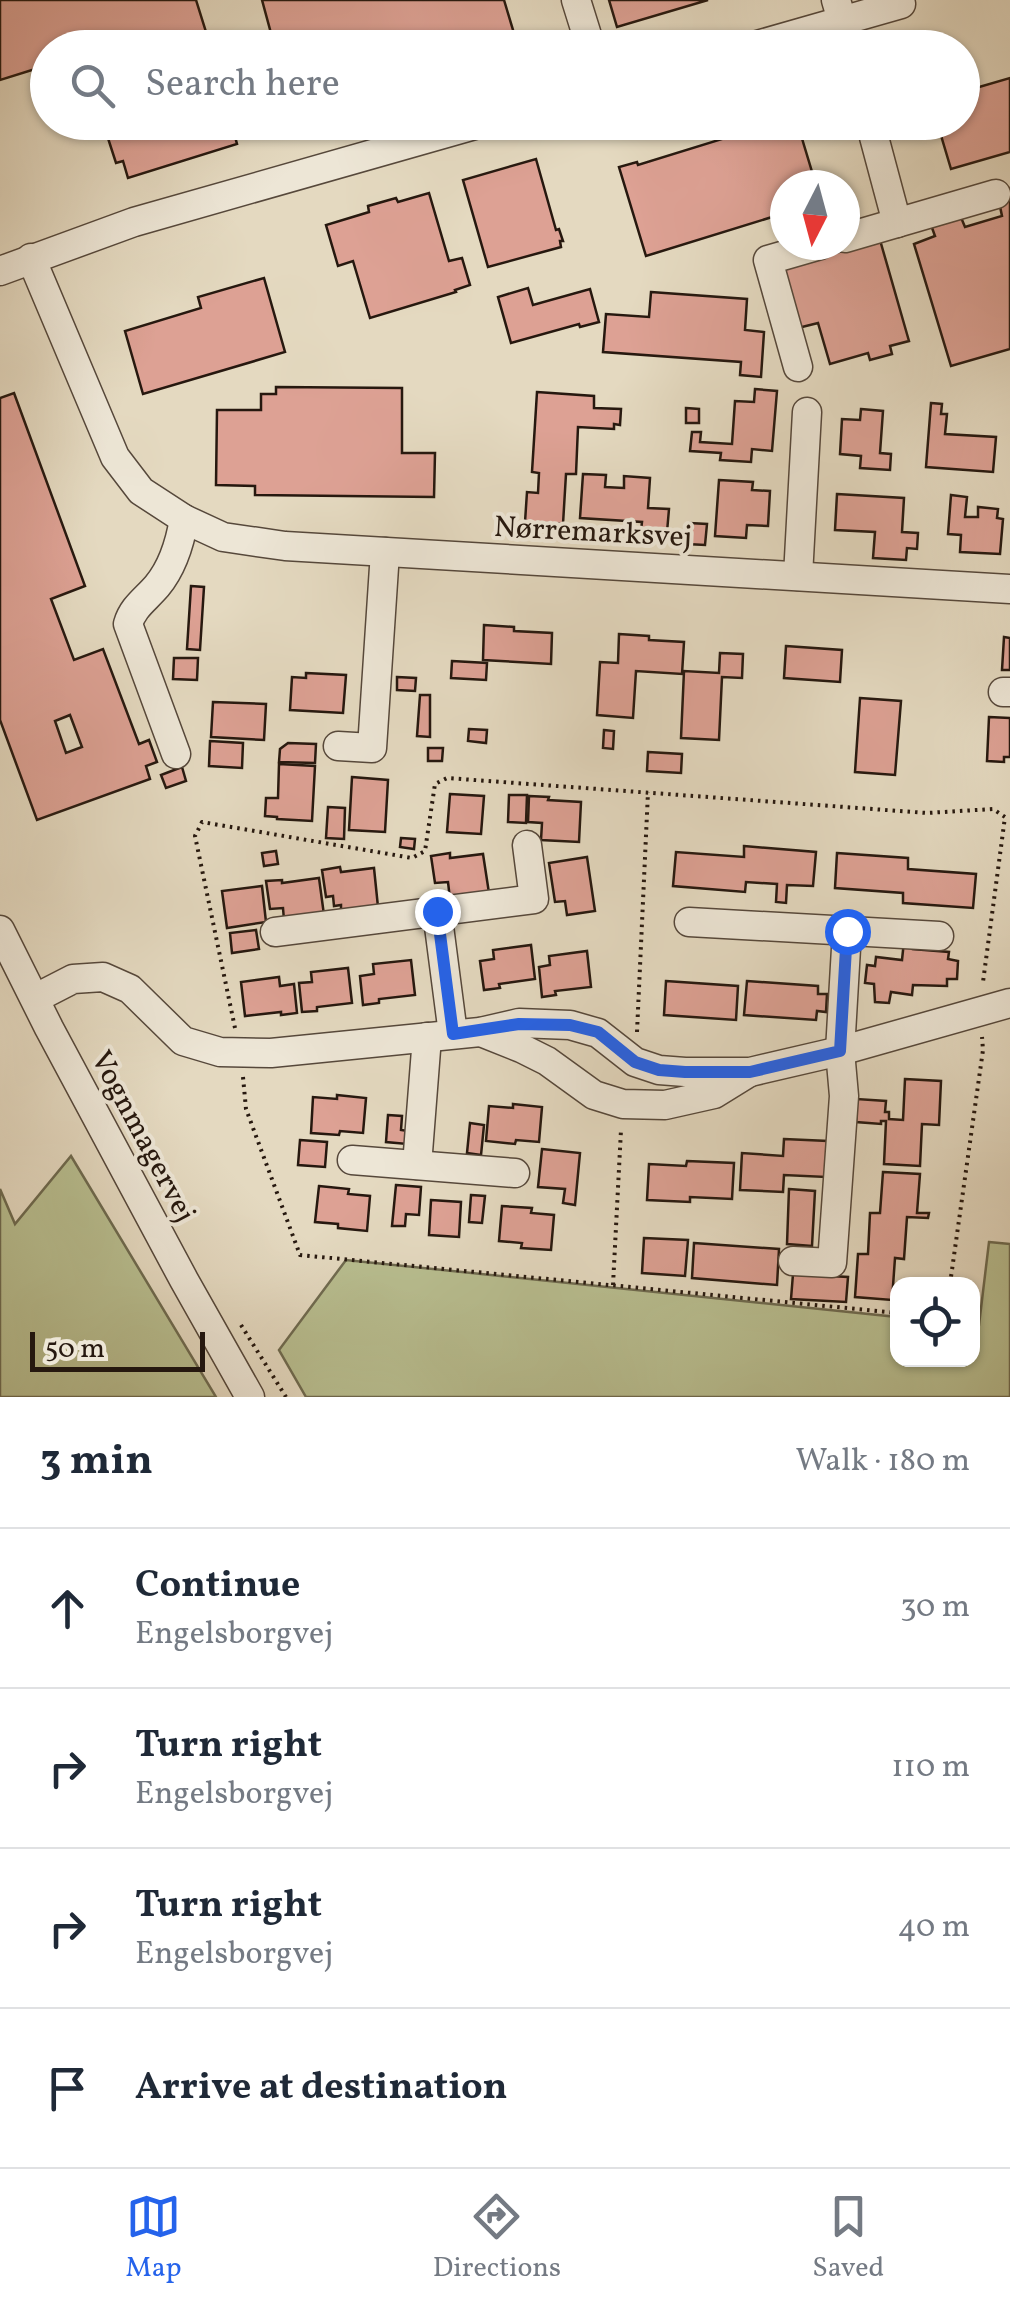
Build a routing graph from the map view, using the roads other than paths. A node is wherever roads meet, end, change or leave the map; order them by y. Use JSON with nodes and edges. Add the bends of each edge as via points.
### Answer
{"nodes":[{"id":1,"x":576,"y":0,"type":"edge"},
{"id":2,"x":900,"y":0,"type":"edge"},
{"id":3,"x":839,"y":10,"type":"edge"},
{"id":4,"x":585,"y":30,"type":"edge"},
{"id":5,"x":791,"y":30,"type":"edge"},
{"id":6,"x":422,"y":140,"type":"edge"},
{"id":7,"x":875,"y":140,"type":"edge"},
{"id":8,"x":996,"y":194,"type":"dead end"},
{"id":9,"x":897,"y":223,"type":"junction"},
{"id":10,"x":860,"y":234,"type":"edge"},
{"id":11,"x":31,"y":258,"type":"junction"},
{"id":12,"x":770,"y":259,"type":"edge"},
{"id":13,"x":2,"y":266,"type":"edge"},
{"id":14,"x":798,"y":367,"type":"dead end"},
{"id":15,"x":807,"y":412,"type":"dead end"},
{"id":16,"x":184,"y":520,"type":"junction"},
{"id":17,"x":385,"y":552,"type":"junction"},
{"id":18,"x":798,"y":576,"type":"junction"},
{"id":19,"x":1010,"y":589,"type":"edge"},
{"id":20,"x":338,"y":746,"type":"dead end"},
{"id":21,"x":176,"y":754,"type":"dead end"},
{"id":22,"x":527,"y":845,"type":"dead end"},
{"id":23,"x":437,"y":911,"type":"junction"},
{"id":24,"x":689,"y":922,"type":"dead end"},
{"id":25,"x":0,"y":930,"type":"edge"},
{"id":26,"x":847,"y":931,"type":"junction"},
{"id":27,"x":275,"y":932,"type":"dead end"},
{"id":28,"x":940,"y":936,"type":"dead end"},
{"id":29,"x":36,"y":998,"type":"junction"},
{"id":30,"x":1010,"y":1003,"type":"edge"},
{"id":31,"x":453,"y":1034,"type":"junction"},
{"id":32,"x":840,"y":1051,"type":"junction"},
{"id":33,"x":750,"y":1072,"type":"junction"},
{"id":34,"x":352,"y":1160,"type":"dead end"},
{"id":35,"x":417,"y":1165,"type":"junction"},
{"id":36,"x":515,"y":1173,"type":"dead end"},
{"id":37,"x":792,"y":1261,"type":"dead end"},
{"id":38,"x":253,"y":1397,"type":"edge"}],
"edges":[{"from":1,"to":4,"type":"street"},
{"from":2,"to":3,"type":"street"},
{"from":3,"to":5,"type":"street"},
{"from":6,"to":11,"type":"street"},
{"from":7,"to":9,"type":"street"},
{"from":8,"to":9,"type":"street"},
{"from":9,"to":10,"type":"street"},
{"from":11,"to":13,"type":"street"},
{"from":11,"to":16,"type":"street","name":"Nørremarksvej","via":[[115,457],[141,490]]},
{"from":12,"to":14,"type":"street"},
{"from":15,"to":18,"type":"street"},
{"from":16,"to":17,"type":"street","name":"Nørremarksvej","via":[[224,537]]},
{"from":16,"to":21,"type":"street","via":[[160,584],[128,624]]},
{"from":17,"to":18,"type":"street","name":"Nørremarksvej"},
{"from":17,"to":20,"type":"street","via":[[372,748]]},
{"from":18,"to":19,"type":"street","name":"Nørremarksvej"},
{"from":22,"to":23,"type":"street","via":[[534,899]]},
{"from":23,"to":27,"type":"street"},
{"from":23,"to":31,"type":"street"},
{"from":24,"to":26,"type":"street"},
{"from":25,"to":29,"type":"street","name":"Vognmagervej"},
{"from":26,"to":28,"type":"street"},
{"from":26,"to":32,"type":"street"},
{"from":29,"to":31,"type":"street","via":[[73,978],[104,977],[130,989],[183,1041],[220,1052]]},
{"from":29,"to":38,"type":"street","name":"Vognmagervej"},
{"from":30,"to":32,"type":"street"},
{"from":31,"to":33,"type":"street","via":[[570,1025],[598,1032],[635,1062],[659,1070]]},
{"from":31,"to":33,"type":"street","via":[[521,1048],[594,1095],[623,1104],[714,1094]]},
{"from":31,"to":35,"type":"street"},
{"from":32,"to":33,"type":"street"},
{"from":32,"to":37,"type":"street","via":[[844,1096],[832,1263]]},
{"from":34,"to":35,"type":"street"},
{"from":35,"to":36,"type":"street"}]}
